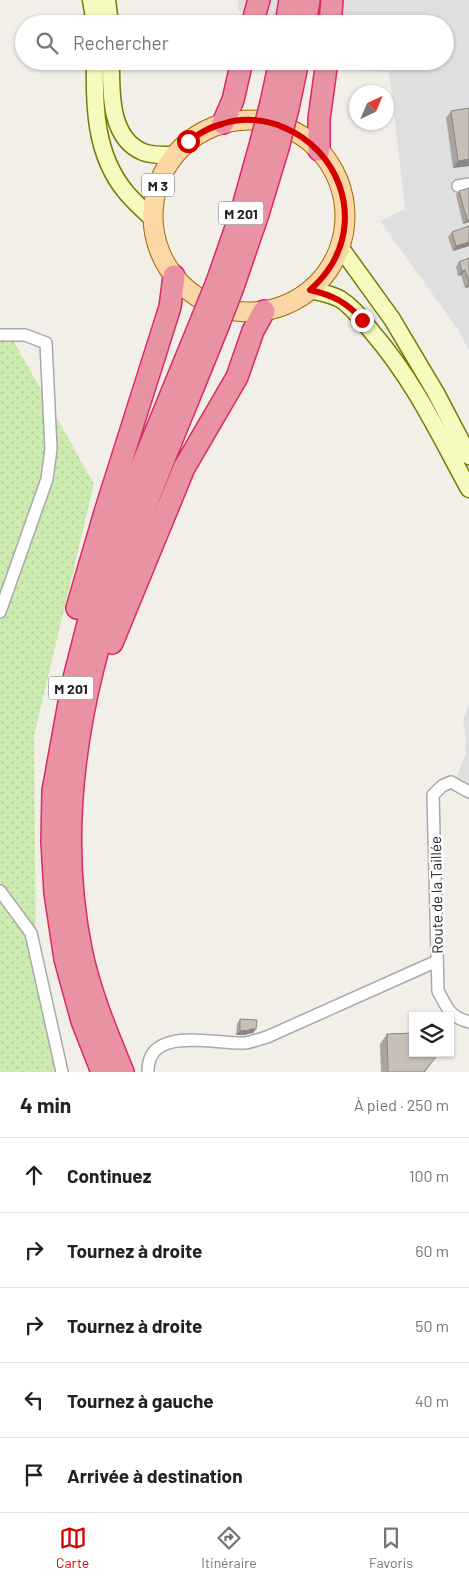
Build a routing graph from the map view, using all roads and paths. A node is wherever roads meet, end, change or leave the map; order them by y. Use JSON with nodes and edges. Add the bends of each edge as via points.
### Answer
{"nodes":[{"id":1,"x":92,"y":0,"type":"edge"},
{"id":2,"x":108,"y":0,"type":"edge"},
{"id":3,"x":259,"y":0,"type":"edge"},
{"id":4,"x":290,"y":0,"type":"edge"},
{"id":5,"x":308,"y":0,"type":"edge"},
{"id":6,"x":332,"y":0,"type":"edge"},
{"id":7,"x":94,"y":15,"type":"edge"},
{"id":8,"x":109,"y":15,"type":"edge"},
{"id":9,"x":255,"y":15,"type":"edge"},
{"id":10,"x":288,"y":15,"type":"edge"},
{"id":11,"x":306,"y":15,"type":"edge"},
{"id":12,"x":331,"y":15,"type":"edge"},
{"id":13,"x":95,"y":70,"type":"edge"},
{"id":14,"x":111,"y":70,"type":"edge"},
{"id":15,"x":240,"y":70,"type":"edge"},
{"id":16,"x":280,"y":70,"type":"edge"},
{"id":17,"x":294,"y":70,"type":"edge"},
{"id":18,"x":326,"y":70,"type":"edge"},
{"id":19,"x":280,"y":105,"type":"junction"},
{"id":20,"x":223,"y":123,"type":"junction"},
{"id":21,"x":319,"y":150,"type":"junction"},
{"id":22,"x":174,"y":155,"type":"junction"},
{"id":23,"x":153,"y":219,"type":"junction"},
{"id":24,"x":340,"y":247,"type":"junction"},
{"id":25,"x":174,"y":276,"type":"junction"},
{"id":26,"x":310,"y":290,"type":"junction"},
{"id":27,"x":264,"y":311,"type":"junction"},
{"id":28,"x":210,"y":322,"type":"junction"},
{"id":29,"x":0,"y":335,"type":"edge"},
{"id":30,"x":436,"y":393,"type":"junction"},
{"id":31,"x":469,"y":435,"type":"edge"},
{"id":32,"x":469,"y":456,"type":"edge"},
{"id":33,"x":469,"y":488,"type":"edge"},
{"id":34,"x":0,"y":612,"type":"edge"},
{"id":35,"x":53,"y":791,"type":"junction"},
{"id":36,"x":469,"y":792,"type":"edge"},
{"id":37,"x":72,"y":869,"type":"junction"},
{"id":38,"x":0,"y":891,"type":"edge"},
{"id":39,"x":437,"y":960,"type":"junction"},
{"id":40,"x":469,"y":1022,"type":"edge"},
{"id":41,"x":62,"y":1072,"type":"edge"},
{"id":42,"x":102,"y":1072,"type":"edge"},
{"id":43,"x":122,"y":1072,"type":"edge"},
{"id":44,"x":148,"y":1072,"type":"edge"}],
"edges":[{"from":1,"to":7,"type":"main road"},
{"from":2,"to":8,"type":"main road"},
{"from":3,"to":9,"type":"highway"},
{"from":4,"to":10,"type":"highway"},
{"from":5,"to":11,"type":"highway"},
{"from":6,"to":12,"type":"highway"},
{"from":13,"to":23,"type":"main road","number":"M 3","via":[[101,145],[124,190]]},
{"from":14,"to":22,"type":"main road","number":"M 3","via":[[112,103],[126,139],[152,155]]},
{"from":15,"to":20,"type":"highway","via":[[233,100]]},
{"from":16,"to":19,"type":"highway","number":"M 201"},
{"from":17,"to":19,"type":"highway","number":"M 201"},
{"from":18,"to":21,"type":"highway","via":[[319,119]]},
{"from":19,"to":28,"type":"highway","number":"M 201","bridge":true,"via":[[270,145],[242,210],[225,284]]},
{"from":20,"to":21,"type":"main road","number":"M 3","via":[[249,120],[275,123],[299,134]]},
{"from":20,"to":22,"type":"main road","number":"M 3","via":[[204,130]]},
{"from":21,"to":24,"type":"main road","number":"M 3","via":[[332,167],[340,186],[344,227]]},
{"from":22,"to":23,"type":"main road","number":"M 3","via":[[154,196]]},
{"from":23,"to":25,"type":"main road","number":"M 3","via":[[158,246]]},
{"from":24,"to":26,"type":"main road","number":"M 3","via":[[323,278]]},
{"from":24,"to":30,"type":"main road","via":[[392,319]]},
{"from":25,"to":27,"type":"main road","number":"M 3","via":[[192,293],[214,305],[239,312]]},
{"from":25,"to":35,"type":"highway","via":[[170,308],[80,594],[69,639],[59,682]]},
{"from":26,"to":27,"type":"main road","number":"M 3","via":[[289,303]]},
{"from":26,"to":33,"type":"main road","via":[[339,299],[353,309],[380,341],[419,396]]},
{"from":27,"to":37,"type":"highway","via":[[253,331],[237,377],[184,468],[108,653],[94,699],[82,763]]},
{"from":28,"to":35,"type":"highway","number":"M 201","via":[[122,514],[94,600],[72,686]]},
{"from":28,"to":37,"type":"highway","number":"M 201","via":[[110,603],[87,688],[70,818]]},
{"from":29,"to":34,"type":"street","via":[[25,335],[46,343],[51,449],[47,479]]},
{"from":30,"to":31,"type":"main road"},
{"from":30,"to":32,"type":"main road"},
{"from":35,"to":42,"type":"highway","number":"M 201","via":[[54,876],[65,959],[82,1021]]},
{"from":36,"to":39,"type":"street","name":"Route de la Taillée","via":[[451,782],[433,795]]},
{"from":37,"to":43,"type":"highway","number":"M 201","via":[[82,954],[99,1015]]},
{"from":38,"to":41,"type":"street","via":[[31,933]]},
{"from":39,"to":40,"type":"street","name":"Route de la Taillée","via":[[438,990],[445,1006],[456,1019]]},
{"from":39,"to":44,"type":"street","via":[[268,1037],[245,1043],[199,1039],[170,1042],[157,1049],[150,1058]]}]}
